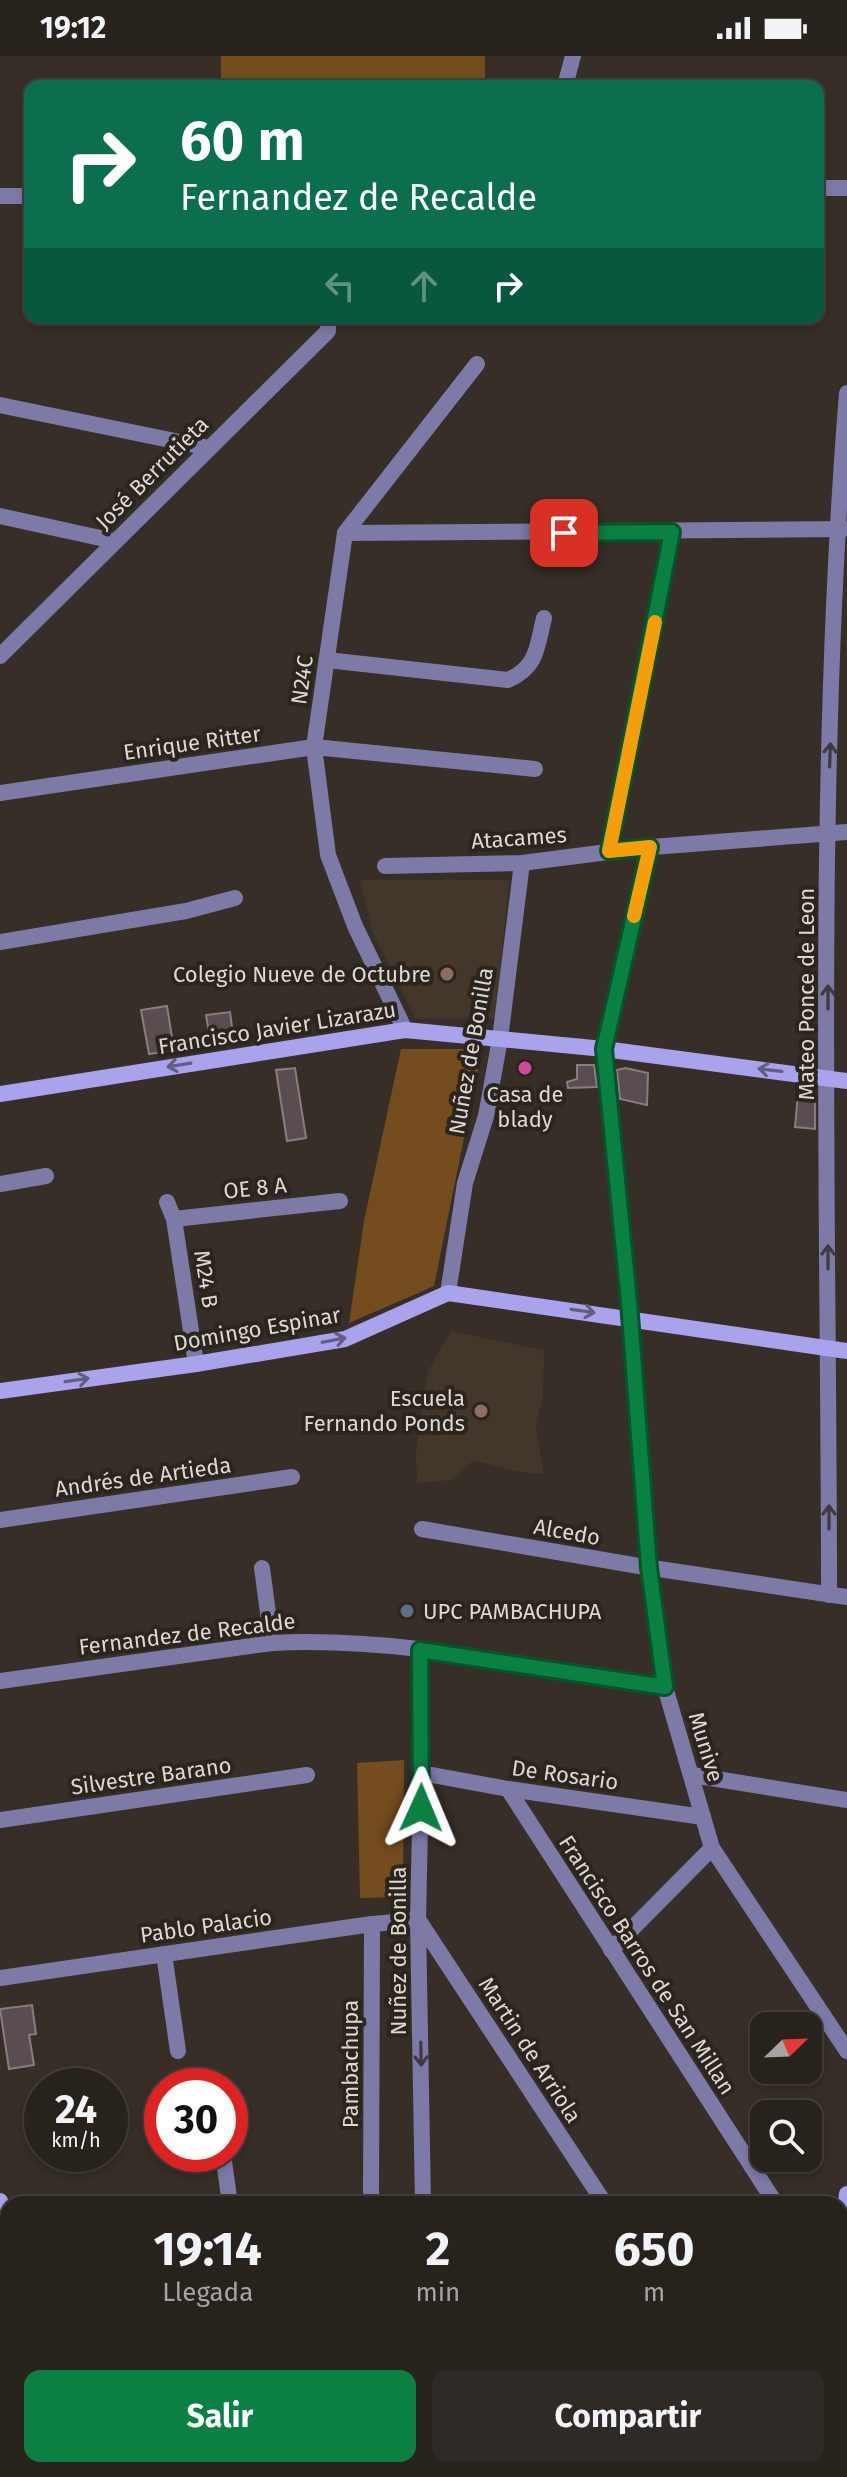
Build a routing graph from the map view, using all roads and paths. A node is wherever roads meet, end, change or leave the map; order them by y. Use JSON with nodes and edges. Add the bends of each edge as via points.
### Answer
{"nodes":[{"id":1,"x":573,"y":56,"type":"edge"},
{"id":2,"x":567,"y":80,"type":"edge"},
{"id":3,"x":824,"y":188,"type":"edge"},
{"id":4,"x":847,"y":188,"type":"edge"},
{"id":5,"x":0,"y":196,"type":"edge"},
{"id":6,"x":24,"y":196,"type":"edge"},
{"id":7,"x":328,"y":324,"type":"edge"},
{"id":8,"x":477,"y":364,"type":"dead end"},
{"id":9,"x":847,"y":393,"type":"edge"},
{"id":10,"x":0,"y":405,"type":"edge"},
{"id":11,"x":209,"y":448,"type":"junction"},
{"id":12,"x":0,"y":516,"type":"edge"},
{"id":13,"x":842,"y":529,"type":"edge"},
{"id":14,"x":672,"y":532,"type":"junction"},
{"id":15,"x":345,"y":533,"type":"junction"},
{"id":16,"x":114,"y":541,"type":"junction"},
{"id":17,"x":544,"y":618,"type":"dead end"},
{"id":18,"x":0,"y":656,"type":"edge"},
{"id":19,"x":327,"y":660,"type":"junction"},
{"id":20,"x":314,"y":747,"type":"junction"},
{"id":21,"x":535,"y":769,"type":"dead end"},
{"id":22,"x":0,"y":793,"type":"edge"},
{"id":23,"x":847,"y":832,"type":"edge"},
{"id":24,"x":828,"y":833,"type":"junction"},
{"id":25,"x":650,"y":847,"type":"junction"},
{"id":26,"x":609,"y":851,"type":"junction"},
{"id":27,"x":522,"y":863,"type":"junction"},
{"id":28,"x":385,"y":866,"type":"dead end"},
{"id":29,"x":235,"y":898,"type":"dead end"},
{"id":30,"x":0,"y":942,"type":"edge"},
{"id":31,"x":405,"y":1030,"type":"junction"},
{"id":32,"x":500,"y":1039,"type":"junction"},
{"id":33,"x":604,"y":1049,"type":"junction"},
{"id":34,"x":828,"y":1077,"type":"junction"},
{"id":35,"x":847,"y":1081,"type":"edge"},
{"id":36,"x":0,"y":1094,"type":"edge"},
{"id":37,"x":46,"y":1176,"type":"dead end"},
{"id":38,"x":0,"y":1184,"type":"edge"},
{"id":39,"x":340,"y":1201,"type":"dead end"},
{"id":40,"x":167,"y":1202,"type":"dead end"},
{"id":41,"x":174,"y":1219,"type":"junction"},
{"id":42,"x":448,"y":1293,"type":"junction"},
{"id":43,"x":630,"y":1317,"type":"junction"},
{"id":44,"x":829,"y":1347,"type":"junction"},
{"id":45,"x":847,"y":1351,"type":"edge"},
{"id":46,"x":196,"y":1364,"type":"junction"},
{"id":47,"x":0,"y":1391,"type":"edge"},
{"id":48,"x":292,"y":1477,"type":"dead end"},
{"id":49,"x":0,"y":1520,"type":"edge"},
{"id":50,"x":422,"y":1529,"type":"dead end"},
{"id":51,"x":262,"y":1568,"type":"dead end"},
{"id":52,"x":649,"y":1568,"type":"junction"},
{"id":53,"x":829,"y":1595,"type":"junction"},
{"id":54,"x":847,"y":1597,"type":"edge"},
{"id":55,"x":272,"y":1643,"type":"junction"},
{"id":56,"x":420,"y":1650,"type":"junction"},
{"id":57,"x":0,"y":1681,"type":"edge"},
{"id":58,"x":665,"y":1687,"type":"junction"},
{"id":59,"x":421,"y":1773,"type":"junction"},
{"id":60,"x":307,"y":1775,"type":"dead end"},
{"id":61,"x":692,"y":1775,"type":"junction"},
{"id":62,"x":508,"y":1789,"type":"junction"},
{"id":63,"x":847,"y":1800,"type":"edge"},
{"id":64,"x":703,"y":1817,"type":"junction"},
{"id":65,"x":0,"y":1820,"type":"edge"},
{"id":66,"x":712,"y":1848,"type":"junction"},
{"id":67,"x":418,"y":1920,"type":"junction"},
{"id":68,"x":372,"y":1924,"type":"junction"},
{"id":69,"x":611,"y":1950,"type":"junction"},
{"id":70,"x":164,"y":1954,"type":"junction"},
{"id":71,"x":0,"y":1978,"type":"edge"},
{"id":72,"x":178,"y":2051,"type":"dead end"},
{"id":73,"x":847,"y":2051,"type":"edge"},
{"id":74,"x":226,"y":2172,"type":"edge"},
{"id":75,"x":229,"y":2196,"type":"edge"},
{"id":76,"x":371,"y":2196,"type":"edge"},
{"id":77,"x":423,"y":2196,"type":"edge"},
{"id":78,"x":600,"y":2196,"type":"edge"},
{"id":79,"x":771,"y":2196,"type":"edge"}],
"edges":[{"from":1,"to":2,"type":"street"},
{"from":3,"to":4,"type":"street"},
{"from":5,"to":6,"type":"street"},
{"from":7,"to":11,"type":"street","name":"José Berrutieta","via":[[328,331]]},
{"from":8,"to":15,"type":"street","name":"N24C"},
{"from":9,"to":13,"type":"street","name":"Mateo Ponce de Leon"},
{"from":10,"to":11,"type":"street"},
{"from":11,"to":16,"type":"street","name":"José Berrutieta"},
{"from":12,"to":16,"type":"street"},
{"from":13,"to":14,"type":"street"},
{"from":24,"to":13,"type":"street","name":"Mateo Ponce de Leon","one_way":true},
{"from":14,"to":15,"type":"street"},
{"from":14,"to":26,"type":"street"},
{"from":15,"to":19,"type":"street","name":"N24C"},
{"from":16,"to":18,"type":"street","name":"José Berrutieta"},
{"from":17,"to":19,"type":"street","via":[[535,658],[508,680]]},
{"from":19,"to":20,"type":"street","name":"N24C"},
{"from":20,"to":21,"type":"street","name":"Enrique Ritter"},
{"from":20,"to":22,"type":"street","name":"Enrique Ritter"},
{"from":20,"to":31,"type":"street","name":"N24C","via":[[328,855]]},
{"from":23,"to":24,"type":"street","name":"Atacames"},
{"from":24,"to":25,"type":"street","name":"Atacames"},
{"from":34,"to":24,"type":"street","name":"Mateo Ponce de Leon","one_way":true},
{"from":25,"to":26,"type":"street","name":"Atacames"},
{"from":25,"to":33,"type":"street","name":"Munive"},
{"from":26,"to":27,"type":"street","name":"Atacames"},
{"from":27,"to":28,"type":"street","name":"Atacames"},
{"from":27,"to":32,"type":"street","name":"Nuñez de Bonilla"},
{"from":29,"to":30,"type":"street"},
{"from":31,"to":32,"type":"street","name":"Francisco Javier Lizarazu"},
{"from":31,"to":36,"type":"street","name":"Francisco Javier Lizarazu","one_way":true},
{"from":32,"to":33,"type":"street","name":"Francisco Javier Lizarazu"},
{"from":32,"to":42,"type":"street","name":"Nuñez de Bonilla","via":[[486,1116],[465,1183]]},
{"from":34,"to":33,"type":"street","name":"Francisco Javier Lizarazu","one_way":true},
{"from":33,"to":43,"type":"street","name":"Munive"},
{"from":34,"to":35,"type":"street","name":"Francisco Javier Lizarazu"},
{"from":44,"to":34,"type":"street","name":"Mateo Ponce de Leon","one_way":true},
{"from":37,"to":38,"type":"street"},
{"from":39,"to":41,"type":"street","name":"OE 8 A"},
{"from":40,"to":41,"type":"street","name":"M24 B"},
{"from":41,"to":46,"type":"street","name":"M24 B"},
{"from":42,"to":43,"type":"street","one_way":true},
{"from":46,"to":42,"type":"street","name":"Domingo Espinar","one_way":true,"via":[[345,1339]]},
{"from":43,"to":44,"type":"street"},
{"from":43,"to":52,"type":"street","name":"Munive"},
{"from":44,"to":45,"type":"street"},
{"from":53,"to":44,"type":"street","name":"Mateo Ponce de Leon","one_way":true},
{"from":47,"to":46,"type":"street","name":"Domingo Espinar","one_way":true},
{"from":48,"to":49,"type":"street","name":"Andrés de Artieda"},
{"from":50,"to":52,"type":"street","name":"Alcedo"},
{"from":51,"to":55,"type":"street"},
{"from":52,"to":53,"type":"street","name":"Alcedo"},
{"from":52,"to":58,"type":"street","name":"Munive"},
{"from":53,"to":54,"type":"street","name":"Alcedo"},
{"from":55,"to":56,"type":"street","name":"Fernandez de Recalde"},
{"from":55,"to":57,"type":"street","name":"Fernandez de Recalde"},
{"from":56,"to":58,"type":"street","name":"Fernandez de Recalde"},
{"from":56,"to":59,"type":"street","name":"Nuñez de Bonilla"},
{"from":58,"to":61,"type":"street","name":"Munive"},
{"from":59,"to":62,"type":"street","name":"De Rosario"},
{"from":59,"to":67,"type":"street","name":"Nuñez de Bonilla"},
{"from":60,"to":65,"type":"street","name":"Silvestre Barano"},
{"from":61,"to":63,"type":"street"},
{"from":61,"to":64,"type":"street","name":"Munive"},
{"from":62,"to":64,"type":"street","name":"De Rosario"},
{"from":62,"to":69,"type":"street","name":"Francisco Barros de San Millan"},
{"from":64,"to":66,"type":"street","name":"Munive"},
{"from":66,"to":69,"type":"street"},
{"from":66,"to":73,"type":"street","name":"Munive"},
{"from":67,"to":68,"type":"street","name":"Pablo Palacio"},
{"from":67,"to":77,"type":"street","name":"Nuñez de Bonilla","one_way":true},
{"from":67,"to":78,"type":"street","name":"Martin de Arriola"},
{"from":68,"to":70,"type":"street","name":"Pablo Palacio"},
{"from":68,"to":76,"type":"street","name":"Pambachupa"},
{"from":69,"to":79,"type":"street","name":"Francisco Barros de San Millan"},
{"from":70,"to":71,"type":"street","name":"Pablo Palacio"},
{"from":70,"to":72,"type":"street"},
{"from":74,"to":75,"type":"street"}]}
